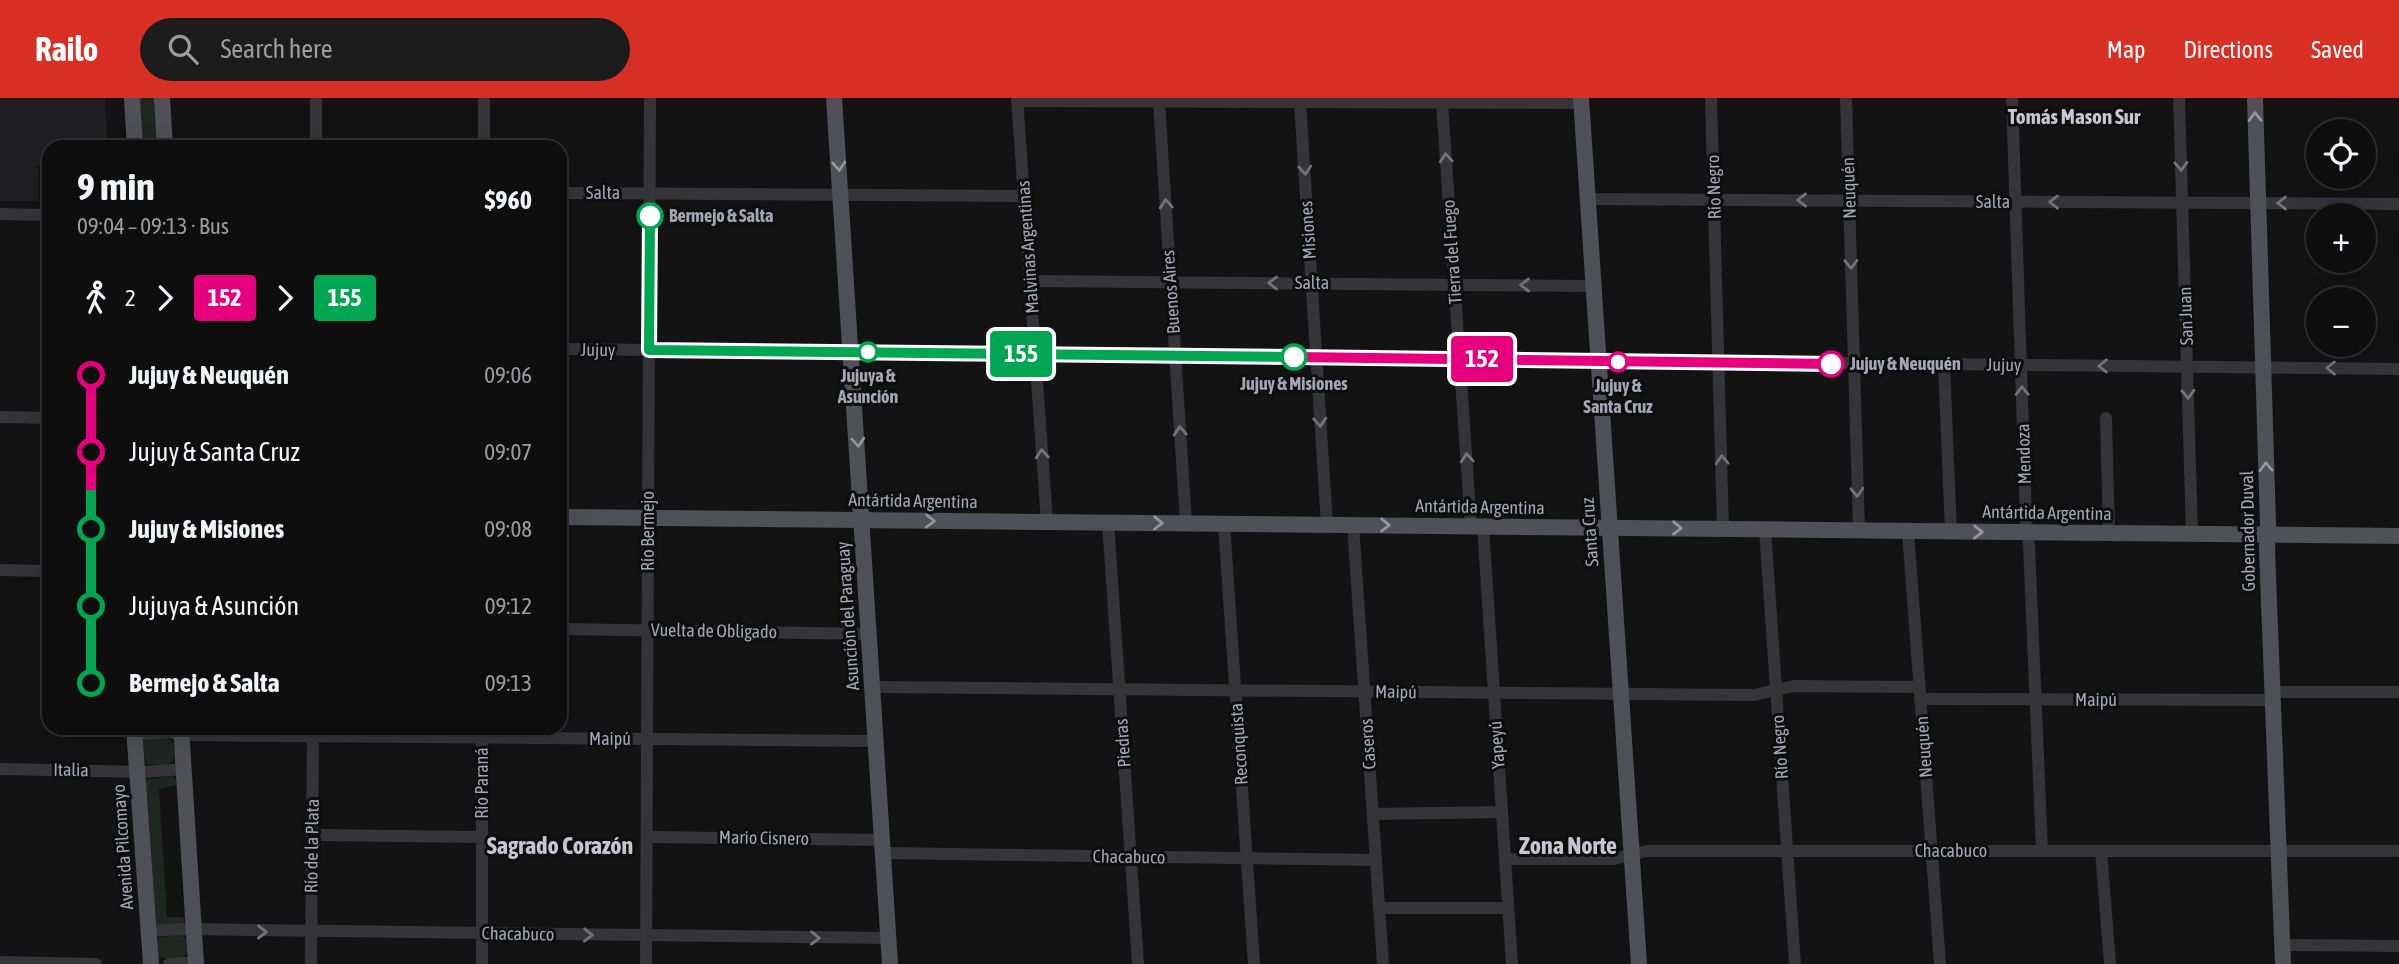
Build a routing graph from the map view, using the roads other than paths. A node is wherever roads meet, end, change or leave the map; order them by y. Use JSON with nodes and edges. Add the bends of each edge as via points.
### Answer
{"nodes":[{"id":1,"x":132,"y":98,"type":"edge"},
{"id":2,"x":162,"y":98,"type":"edge"},
{"id":3,"x":316,"y":98,"type":"edge"},
{"id":4,"x":484,"y":98,"type":"edge"},
{"id":5,"x":650,"y":98,"type":"edge"},
{"id":6,"x":834,"y":98,"type":"edge"},
{"id":7,"x":1711,"y":98,"type":"edge"},
{"id":8,"x":1846,"y":98,"type":"edge"},
{"id":9,"x":2012,"y":98,"type":"edge"},
{"id":10,"x":2179,"y":98,"type":"edge"},
{"id":11,"x":2255,"y":98,"type":"edge"},
{"id":12,"x":1017,"y":100,"type":"edge"},
{"id":13,"x":1581,"y":101,"type":"edge"},
{"id":14,"x":1159,"y":102,"type":"junction"},
{"id":15,"x":1300,"y":102,"type":"junction"},
{"id":16,"x":1442,"y":103,"type":"junction"},
{"id":17,"x":135,"y":140,"type":"edge"},
{"id":18,"x":165,"y":140,"type":"edge"},
{"id":19,"x":316,"y":140,"type":"edge"},
{"id":20,"x":484,"y":140,"type":"edge"},
{"id":21,"x":567,"y":193,"type":"edge"},
{"id":22,"x":650,"y":194,"type":"junction"},
{"id":23,"x":841,"y":195,"type":"junction"},
{"id":24,"x":1024,"y":196,"type":"junction"},
{"id":25,"x":1587,"y":199,"type":"junction"},
{"id":26,"x":1714,"y":200,"type":"junction"},
{"id":27,"x":1849,"y":201,"type":"junction"},
{"id":28,"x":2015,"y":202,"type":"junction"},
{"id":29,"x":2182,"y":202,"type":"junction"},
{"id":30,"x":2258,"y":203,"type":"junction"},
{"id":31,"x":2399,"y":204,"type":"edge"},
{"id":32,"x":0,"y":214,"type":"edge"},
{"id":33,"x":42,"y":215,"type":"edge"},
{"id":34,"x":1030,"y":281,"type":"junction"},
{"id":35,"x":1171,"y":282,"type":"junction"},
{"id":36,"x":1312,"y":283,"type":"junction"},
{"id":37,"x":1455,"y":285,"type":"junction"},
{"id":38,"x":1593,"y":285,"type":"junction"},
{"id":39,"x":567,"y":349,"type":"edge"},
{"id":40,"x":649,"y":350,"type":"junction"},
{"id":41,"x":852,"y":352,"type":"junction"},
{"id":42,"x":1035,"y":354,"type":"junction"},
{"id":43,"x":1175,"y":356,"type":"junction"},
{"id":44,"x":1316,"y":357,"type":"junction"},
{"id":45,"x":1460,"y":358,"type":"junction"},
{"id":46,"x":1598,"y":361,"type":"junction"},
{"id":47,"x":1719,"y":363,"type":"junction"},
{"id":48,"x":1854,"y":364,"type":"junction"},
{"id":49,"x":1944,"y":365,"type":"junction"},
{"id":50,"x":2021,"y":365,"type":"junction"},
{"id":51,"x":2187,"y":367,"type":"junction"},
{"id":52,"x":2263,"y":368,"type":"junction"},
{"id":53,"x":2399,"y":369,"type":"edge"},
{"id":54,"x":0,"y":417,"type":"edge"},
{"id":55,"x":42,"y":418,"type":"edge"},
{"id":56,"x":2106,"y":418,"type":"dead end"},
{"id":57,"x":567,"y":517,"type":"edge"},
{"id":58,"x":648,"y":518,"type":"junction"},
{"id":59,"x":862,"y":520,"type":"junction"},
{"id":60,"x":1047,"y":522,"type":"junction"},
{"id":61,"x":1108,"y":523,"type":"junction"},
{"id":62,"x":1186,"y":523,"type":"junction"},
{"id":63,"x":1224,"y":524,"type":"junction"},
{"id":64,"x":1326,"y":525,"type":"junction"},
{"id":65,"x":1353,"y":525,"type":"junction"},
{"id":66,"x":1477,"y":526,"type":"junction"},
{"id":67,"x":1609,"y":527,"type":"junction"},
{"id":68,"x":1724,"y":528,"type":"junction"},
{"id":69,"x":1765,"y":529,"type":"junction"},
{"id":70,"x":1858,"y":530,"type":"junction"},
{"id":71,"x":1908,"y":531,"type":"junction"},
{"id":72,"x":1951,"y":531,"type":"junction"},
{"id":73,"x":2028,"y":532,"type":"junction"},
{"id":74,"x":2109,"y":533,"type":"junction"},
{"id":75,"x":2192,"y":534,"type":"junction"},
{"id":76,"x":2267,"y":535,"type":"junction"},
{"id":77,"x":2399,"y":536,"type":"edge"},
{"id":78,"x":0,"y":570,"type":"edge"},
{"id":79,"x":42,"y":571,"type":"edge"},
{"id":80,"x":567,"y":629,"type":"edge"},
{"id":81,"x":648,"y":631,"type":"junction"},
{"id":82,"x":868,"y":634,"type":"junction"},
{"id":83,"x":872,"y":687,"type":"junction"},
{"id":84,"x":1119,"y":689,"type":"junction"},
{"id":85,"x":1236,"y":690,"type":"junction"},
{"id":86,"x":1776,"y":690,"type":"junction"},
{"id":87,"x":1364,"y":691,"type":"junction"},
{"id":88,"x":1494,"y":692,"type":"junction"},
{"id":89,"x":2399,"y":692,"type":"edge"},
{"id":90,"x":1920,"y":693,"type":"junction"},
{"id":91,"x":1620,"y":694,"type":"junction"},
{"id":92,"x":2272,"y":696,"type":"junction"},
{"id":93,"x":2036,"y":699,"type":"junction"},
{"id":94,"x":134,"y":735,"type":"edge"},
{"id":95,"x":181,"y":735,"type":"edge"},
{"id":96,"x":313,"y":735,"type":"edge"},
{"id":97,"x":482,"y":735,"type":"edge"},
{"id":98,"x":537,"y":735,"type":"edge"},
{"id":99,"x":647,"y":739,"type":"junction"},
{"id":100,"x":876,"y":741,"type":"junction"},
{"id":101,"x":0,"y":769,"type":"edge"},
{"id":102,"x":183,"y":769,"type":"junction"},
{"id":103,"x":137,"y":772,"type":"junction"},
{"id":104,"x":1502,"y":813,"type":"junction"},
{"id":105,"x":1373,"y":814,"type":"junction"},
{"id":106,"x":313,"y":835,"type":"junction"},
{"id":107,"x":482,"y":837,"type":"junction"},
{"id":108,"x":647,"y":837,"type":"junction"},
{"id":109,"x":882,"y":846,"type":"junction"},
{"id":110,"x":1787,"y":851,"type":"junction"},
{"id":111,"x":1931,"y":851,"type":"junction"},
{"id":112,"x":2042,"y":851,"type":"junction"},
{"id":113,"x":2101,"y":851,"type":"junction"},
{"id":114,"x":2278,"y":851,"type":"junction"},
{"id":115,"x":2399,"y":851,"type":"edge"},
{"id":116,"x":1631,"y":855,"type":"junction"},
{"id":117,"x":1130,"y":857,"type":"junction"},
{"id":118,"x":1247,"y":858,"type":"junction"},
{"id":119,"x":1505,"y":859,"type":"junction"},
{"id":120,"x":1376,"y":860,"type":"junction"},
{"id":121,"x":1380,"y":908,"type":"junction"},
{"id":122,"x":1508,"y":908,"type":"junction"},
{"id":123,"x":149,"y":931,"type":"junction"},
{"id":124,"x":194,"y":931,"type":"junction"},
{"id":125,"x":311,"y":932,"type":"junction"},
{"id":126,"x":482,"y":934,"type":"junction"},
{"id":127,"x":646,"y":936,"type":"junction"},
{"id":128,"x":888,"y":938,"type":"junction"},
{"id":129,"x":2282,"y":945,"type":"junction"},
{"id":130,"x":2399,"y":946,"type":"edge"},
{"id":131,"x":0,"y":962,"type":"edge"},
{"id":132,"x":196,"y":963,"type":"edge"},
{"id":133,"x":75,"y":964,"type":"edge"},
{"id":134,"x":96,"y":964,"type":"edge"},
{"id":135,"x":151,"y":964,"type":"edge"},
{"id":136,"x":169,"y":964,"type":"edge"},
{"id":137,"x":311,"y":964,"type":"edge"},
{"id":138,"x":482,"y":964,"type":"edge"},
{"id":139,"x":646,"y":964,"type":"edge"},
{"id":140,"x":890,"y":964,"type":"edge"},
{"id":141,"x":1138,"y":964,"type":"edge"},
{"id":142,"x":1254,"y":964,"type":"edge"},
{"id":143,"x":1383,"y":964,"type":"edge"},
{"id":144,"x":1512,"y":964,"type":"edge"},
{"id":145,"x":1639,"y":964,"type":"edge"},
{"id":146,"x":1795,"y":964,"type":"edge"},
{"id":147,"x":1940,"y":964,"type":"edge"},
{"id":148,"x":2110,"y":964,"type":"edge"},
{"id":149,"x":2283,"y":964,"type":"edge"}],
"edges":[{"from":1,"to":17,"type":"main road"},
{"from":2,"to":18,"type":"main road"},
{"from":3,"to":19,"type":"street"},
{"from":4,"to":20,"type":"street"},
{"from":5,"to":22,"type":"street","name":"Río Bermejo"},
{"from":6,"to":23,"type":"main road","name":"Asunción del Paraguay","one_way":true},
{"from":7,"to":26,"type":"street","name":"Río Negro"},
{"from":8,"to":27,"type":"street","name":"Neuquén"},
{"from":9,"to":28,"type":"street","name":"Mendoza"},
{"from":10,"to":29,"type":"street","name":"San Juan","one_way":true},
{"from":30,"to":11,"type":"main road","name":"Gobernador Duval","one_way":true},
{"from":12,"to":14,"type":"street"},
{"from":12,"to":24,"type":"street","name":"Malvinas Argentinas"},
{"from":13,"to":16,"type":"street"},
{"from":13,"to":25,"type":"main road","name":"Santa Cruz"},
{"from":14,"to":15,"type":"street"},
{"from":35,"to":14,"type":"street","name":"Buenos Aires","one_way":true},
{"from":15,"to":16,"type":"street"},
{"from":15,"to":36,"type":"street","name":"Misiones","one_way":true},
{"from":37,"to":16,"type":"street","name":"Tierra del Fuego","one_way":true},
{"from":21,"to":22,"type":"street","name":"Salta"},
{"from":22,"to":23,"type":"street","name":"Salta"},
{"from":22,"to":40,"type":"street","name":"Río Bermejo"},
{"from":23,"to":24,"type":"street","name":"Salta"},
{"from":23,"to":41,"type":"main road","name":"Asunción del Paraguay"},
{"from":24,"to":34,"type":"street","name":"Malvinas Argentinas"},
{"from":25,"to":26,"type":"street","name":"Salta"},
{"from":25,"to":38,"type":"main road","name":"Santa Cruz"},
{"from":27,"to":26,"type":"street","name":"Salta","one_way":true},
{"from":26,"to":47,"type":"street","name":"Río Negro"},
{"from":27,"to":28,"type":"street","name":"Salta"},
{"from":27,"to":48,"type":"street","name":"Neuquén","one_way":true},
{"from":29,"to":28,"type":"street","name":"Salta","one_way":true},
{"from":28,"to":50,"type":"street","name":"Mendoza"},
{"from":29,"to":30,"type":"street","name":"Salta"},
{"from":29,"to":51,"type":"street","name":"San Juan"},
{"from":31,"to":30,"type":"street","name":"Salta","one_way":true},
{"from":30,"to":52,"type":"main road","name":"Gobernador Duval"},
{"from":32,"to":33,"type":"street"},
{"from":34,"to":35,"type":"street","name":"Salta"},
{"from":34,"to":42,"type":"street","name":"Malvinas Argentinas"},
{"from":36,"to":35,"type":"street","name":"Salta","one_way":true},
{"from":35,"to":43,"type":"street","name":"Buenos Aires"},
{"from":36,"to":37,"type":"street","name":"Salta"},
{"from":36,"to":44,"type":"street","name":"Misiones"},
{"from":38,"to":37,"type":"street","name":"Salta","one_way":true},
{"from":37,"to":45,"type":"street","name":"Tierra del Fuego"},
{"from":38,"to":46,"type":"main road","name":"Santa Cruz"},
{"from":39,"to":40,"type":"street","name":"Jujuy"},
{"from":40,"to":41,"type":"street","name":"Jujuy"},
{"from":40,"to":58,"type":"street","name":"Río Bermejo"},
{"from":41,"to":42,"type":"street","name":"Jujuy"},
{"from":41,"to":59,"type":"main road","name":"Asunción del Paraguay","one_way":true},
{"from":42,"to":43,"type":"street","name":"Jujuy"},
{"from":60,"to":42,"type":"street","name":"Malvinas Argentinas","one_way":true},
{"from":43,"to":44,"type":"street","name":"Jujuy"},
{"from":62,"to":43,"type":"street","name":"Buenos Aires","one_way":true},
{"from":44,"to":45,"type":"street","name":"Jujuy"},
{"from":44,"to":64,"type":"street","name":"Misiones","one_way":true},
{"from":45,"to":46,"type":"street","name":"Jujuy"},
{"from":66,"to":45,"type":"street","name":"Tierra del Fuego","one_way":true},
{"from":46,"to":47,"type":"street","name":"Jujuy"},
{"from":46,"to":67,"type":"main road","name":"Santa Cruz"},
{"from":47,"to":48,"type":"street","name":"Jujuy"},
{"from":68,"to":47,"type":"street","name":"Río Negro","one_way":true},
{"from":48,"to":49,"type":"street","name":"Jujuy"},
{"from":48,"to":70,"type":"street","name":"Neuquén","one_way":true},
{"from":49,"to":50,"type":"street","name":"Jujuy"},
{"from":49,"to":72,"type":"street"},
{"from":51,"to":50,"type":"street","name":"Jujuy","one_way":true},
{"from":73,"to":50,"type":"street","name":"Mendoza","one_way":true},
{"from":51,"to":52,"type":"street","name":"Jujuy"},
{"from":51,"to":75,"type":"street","name":"San Juan","one_way":true},
{"from":53,"to":52,"type":"street","name":"Jujuy","one_way":true},
{"from":76,"to":52,"type":"main road","name":"Gobernador Duval","one_way":true},
{"from":54,"to":55,"type":"street"},
{"from":56,"to":74,"type":"street"},
{"from":57,"to":58,"type":"main road","name":"Antártida Argentina"},
{"from":58,"to":59,"type":"main road","name":"Antártida Argentina"},
{"from":58,"to":81,"type":"street","name":"Río Bermejo"},
{"from":59,"to":60,"type":"main road","name":"Antártida Argentina","one_way":true},
{"from":59,"to":82,"type":"main road","name":"Asunción del Paraguay"},
{"from":60,"to":61,"type":"main road","name":"Antártida Argentina"},
{"from":61,"to":62,"type":"main road","name":"Antártida Argentina","one_way":true},
{"from":61,"to":84,"type":"street","name":"Piedras"},
{"from":62,"to":63,"type":"main road","name":"Antártida Argentina"},
{"from":63,"to":64,"type":"main road","name":"Antártida Argentina"},
{"from":63,"to":85,"type":"street","name":"Reconquista"},
{"from":64,"to":65,"type":"main road","name":"Antártida Argentina"},
{"from":65,"to":66,"type":"main road","name":"Antártida Argentina","one_way":true},
{"from":65,"to":87,"type":"street","name":"Caseros"},
{"from":66,"to":67,"type":"main road","name":"Antártida Argentina"},
{"from":66,"to":88,"type":"street","name":"Yapeyú"},
{"from":67,"to":68,"type":"main road","name":"Antártida Argentina","one_way":true},
{"from":67,"to":91,"type":"main road","name":"Santa Cruz"},
{"from":68,"to":69,"type":"main road","name":"Antártida Argentina"},
{"from":69,"to":70,"type":"main road","name":"Antártida Argentina"},
{"from":69,"to":86,"type":"street","name":"Río Negro"},
{"from":70,"to":71,"type":"main road","name":"Antártida Argentina"},
{"from":71,"to":72,"type":"main road","name":"Antártida Argentina"},
{"from":71,"to":90,"type":"street","name":"Neuquén"},
{"from":72,"to":73,"type":"main road","name":"Antártida Argentina","one_way":true},
{"from":73,"to":74,"type":"main road","name":"Antártida Argentina"},
{"from":73,"to":93,"type":"street","name":"Mendoza"},
{"from":74,"to":75,"type":"main road","name":"Antártida Argentina"},
{"from":75,"to":76,"type":"main road","name":"Antártida Argentina"},
{"from":76,"to":77,"type":"main road","name":"Antártida Argentina"},
{"from":76,"to":92,"type":"main road","name":"Gobernador Duval"},
{"from":78,"to":79,"type":"street"},
{"from":80,"to":81,"type":"street","name":"Vuelta de Obligado"},
{"from":81,"to":82,"type":"street","name":"Vuelta de Obligado"},
{"from":81,"to":99,"type":"street","name":"Río Bermejo"},
{"from":82,"to":83,"type":"main road","name":"Asunción del Paraguay"},
{"from":83,"to":84,"type":"street","name":"Maipú"},
{"from":83,"to":100,"type":"main road","name":"Asunción del Paraguay"},
{"from":84,"to":85,"type":"street","name":"Maipú"},
{"from":84,"to":117,"type":"street","name":"Piedras"},
{"from":85,"to":87,"type":"street","name":"Maipú"},
{"from":85,"to":118,"type":"street","name":"Reconquista"},
{"from":86,"to":90,"type":"street","name":"Maipú","via":[[1794,686]]},
{"from":86,"to":91,"type":"street","name":"Maipú","via":[[1754,695]]},
{"from":86,"to":110,"type":"street","name":"Río Negro"},
{"from":87,"to":88,"type":"street","name":"Maipú"},
{"from":87,"to":105,"type":"street","name":"Caseros"},
{"from":88,"to":91,"type":"street","name":"Maipú"},
{"from":88,"to":104,"type":"street","name":"Yapeyú"},
{"from":89,"to":92,"type":"street","name":"Maipú"},
{"from":90,"to":93,"type":"street","name":"Maipú"},
{"from":90,"to":111,"type":"street","name":"Neuquén"},
{"from":91,"to":116,"type":"main road","name":"Santa Cruz"},
{"from":92,"to":93,"type":"street","name":"Maipú"},
{"from":92,"to":114,"type":"main road","name":"Gobernador Duval"},
{"from":93,"to":112,"type":"street","name":"Mendoza"},
{"from":94,"to":103,"type":"main road","name":"Avenida Pilcomayo"},
{"from":95,"to":102,"type":"main road"},
{"from":96,"to":106,"type":"street","name":"Río de la Plata"},
{"from":97,"to":107,"type":"street","name":"Río Paraná"},
{"from":98,"to":99,"type":"street","name":"Maipú"},
{"from":99,"to":100,"type":"street","name":"Maipú"},
{"from":99,"to":108,"type":"street","name":"Río Bermejo"},
{"from":100,"to":109,"type":"main road","name":"Asunción del Paraguay"},
{"from":101,"to":103,"type":"street","name":"Italia"},
{"from":102,"to":103,"type":"street","name":"Italia"},
{"from":102,"to":124,"type":"main road"},
{"from":103,"to":123,"type":"main road","name":"Avenida Pilcomayo"},
{"from":104,"to":105,"type":"street"},
{"from":104,"to":119,"type":"street","name":"Yapeyú"},
{"from":105,"to":120,"type":"street","name":"Caseros"},
{"from":106,"to":107,"type":"street"},
{"from":106,"to":125,"type":"street","name":"Río de la Plata"},
{"from":107,"to":126,"type":"street","name":"Río Paraná"},
{"from":108,"to":109,"type":"street","name":"Mario Cisnero"},
{"from":108,"to":127,"type":"street","name":"Río Bermejo"},
{"from":109,"to":117,"type":"street","name":"Chacabuco"},
{"from":109,"to":128,"type":"main road","name":"Asunción del Paraguay"},
{"from":110,"to":111,"type":"street","name":"Chacabuco"},
{"from":110,"to":116,"type":"street","name":"Chacabuco","via":[[1647,851]]},
{"from":110,"to":146,"type":"street","name":"Río Negro"},
{"from":111,"to":112,"type":"street","name":"Chacabuco"},
{"from":111,"to":147,"type":"street","name":"Neuquén"},
{"from":112,"to":113,"type":"street","name":"Chacabuco"},
{"from":113,"to":114,"type":"street","name":"Chacabuco"},
{"from":113,"to":148,"type":"street"},
{"from":114,"to":115,"type":"street","name":"Chacabuco"},
{"from":114,"to":129,"type":"main road","name":"Gobernador Duval"},
{"from":116,"to":119,"type":"street","name":"Chacabuco"},
{"from":116,"to":145,"type":"main road","name":"Santa Cruz"},
{"from":117,"to":118,"type":"street","name":"Chacabuco"},
{"from":117,"to":141,"type":"street","name":"Piedras"},
{"from":118,"to":120,"type":"street","name":"Chacabuco"},
{"from":118,"to":142,"type":"street","name":"Reconquista"},
{"from":119,"to":122,"type":"street","name":"Yapeyú"},
{"from":120,"to":121,"type":"street","name":"Caseros"},
{"from":121,"to":122,"type":"street"},
{"from":121,"to":143,"type":"street","name":"Caseros"},
{"from":122,"to":144,"type":"street","name":"Yapeyú"},
{"from":123,"to":124,"type":"street","name":"Chacabuco"},
{"from":123,"to":135,"type":"main road","name":"Avenida Pilcomayo"},
{"from":124,"to":125,"type":"street","name":"Chacabuco","one_way":true},
{"from":124,"to":132,"type":"main road"},
{"from":125,"to":126,"type":"street","name":"Chacabuco"},
{"from":125,"to":137,"type":"street","name":"Río de la Plata"},
{"from":126,"to":127,"type":"street","name":"Chacabuco","one_way":true},
{"from":126,"to":138,"type":"street","name":"Río Paraná"},
{"from":127,"to":128,"type":"street","name":"Chacabuco","one_way":true},
{"from":127,"to":139,"type":"street","name":"Río Bermejo"},
{"from":128,"to":140,"type":"main road","name":"Asunción del Paraguay"},
{"from":129,"to":130,"type":"street"},
{"from":129,"to":149,"type":"main road","name":"Gobernador Duval"},
{"from":131,"to":133,"type":"street"},
{"from":132,"to":136,"type":"street"},
{"from":133,"to":134,"type":"street"}]}
